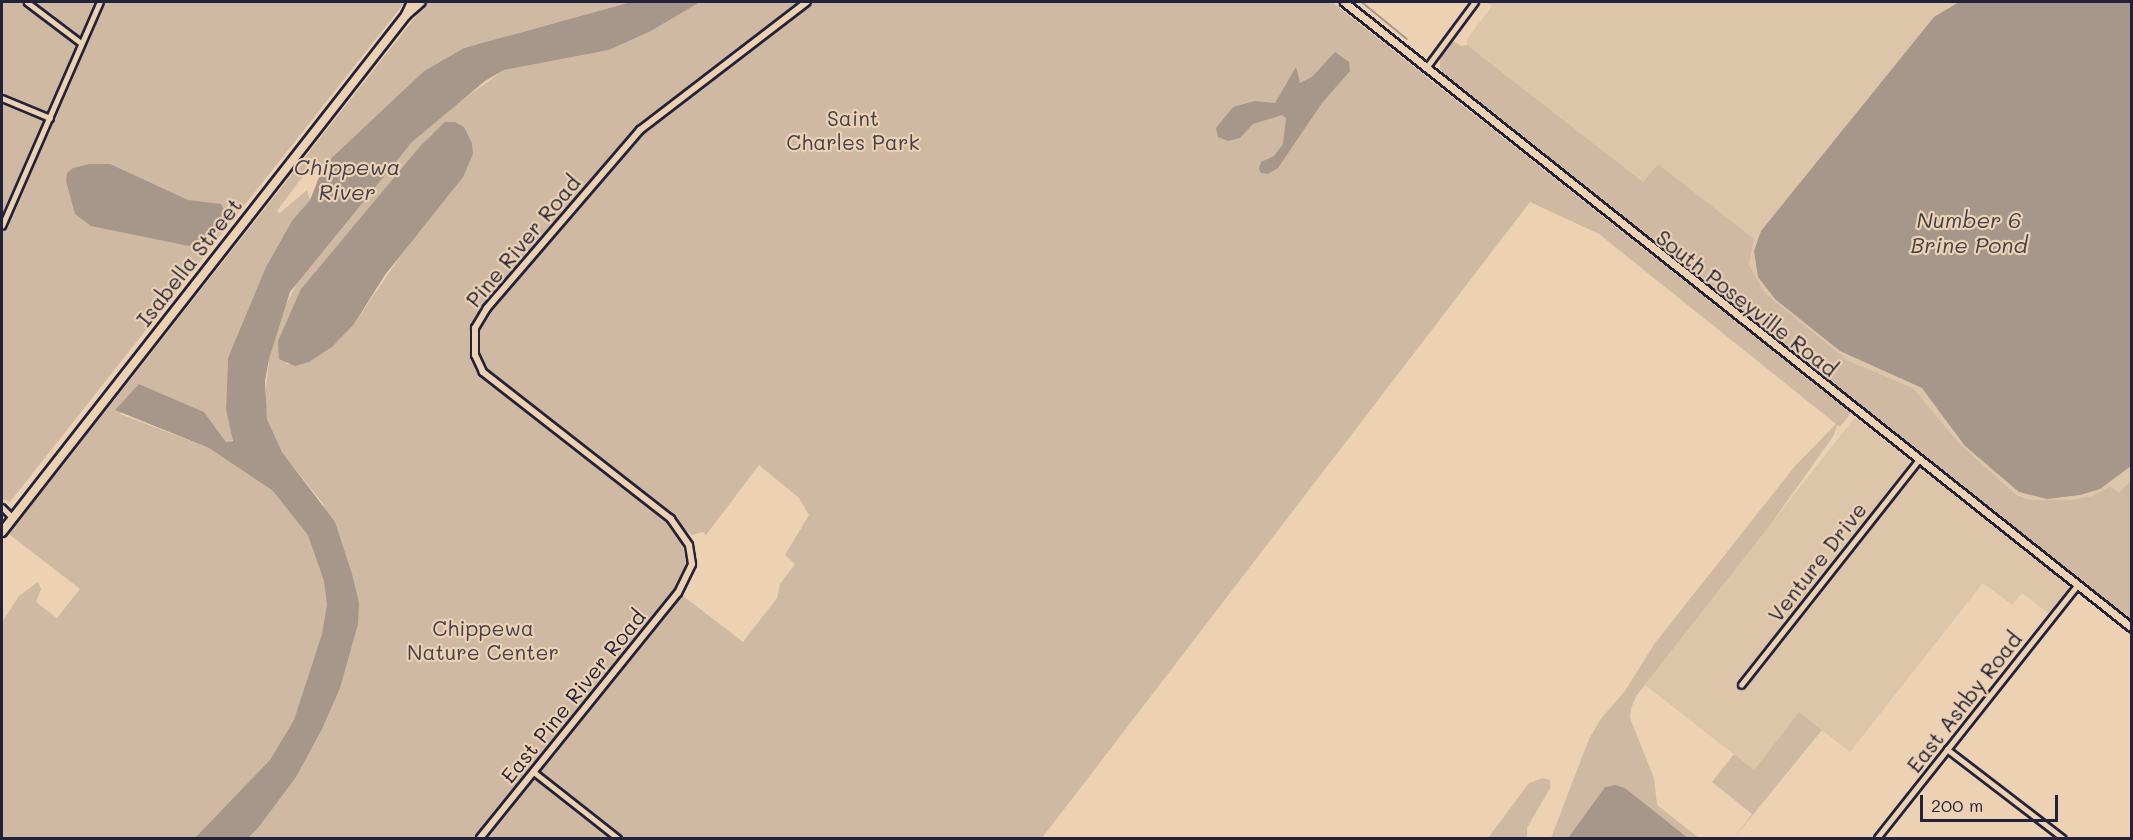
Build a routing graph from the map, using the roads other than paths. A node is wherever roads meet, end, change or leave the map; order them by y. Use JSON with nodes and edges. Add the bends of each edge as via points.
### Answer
{"nodes":[{"id":1,"x":27,"y":2,"type":"edge"},
{"id":2,"x":100,"y":2,"type":"edge"},
{"id":3,"x":412,"y":2,"type":"edge"},
{"id":4,"x":421,"y":2,"type":"edge"},
{"id":5,"x":807,"y":2,"type":"edge"},
{"id":6,"x":1344,"y":2,"type":"edge"},
{"id":7,"x":1475,"y":2,"type":"edge"},
{"id":8,"x":406,"y":15,"type":"junction"},
{"id":9,"x":81,"y":43,"type":"junction"},
{"id":10,"x":1426,"y":68,"type":"junction"},
{"id":11,"x":2,"y":98,"type":"edge"},
{"id":12,"x":50,"y":118,"type":"junction"},
{"id":13,"x":2,"y":226,"type":"edge"},
{"id":14,"x":1919,"y":460,"type":"junction"},
{"id":15,"x":2,"y":507,"type":"edge"},
{"id":16,"x":13,"y":518,"type":"junction"},
{"id":17,"x":2,"y":532,"type":"edge"},
{"id":18,"x":689,"y":573,"type":"joint"},
{"id":19,"x":2077,"y":586,"type":"junction"},
{"id":20,"x":2132,"y":628,"type":"edge"},
{"id":21,"x":1741,"y":685,"type":"dead end"},
{"id":22,"x":1947,"y":749,"type":"junction"},
{"id":23,"x":534,"y":772,"type":"junction"},
{"id":24,"x":480,"y":838,"type":"edge"},
{"id":25,"x":618,"y":838,"type":"edge"},
{"id":26,"x":1877,"y":838,"type":"edge"},
{"id":27,"x":2062,"y":838,"type":"edge"}],
"edges":[{"from":1,"to":9,"type":"street"},
{"from":2,"to":9,"type":"street"},
{"from":3,"to":8,"type":"highway","name":"Isabella Street"},
{"from":4,"to":8,"type":"highway","name":"Isabella Street"},
{"from":5,"to":18,"type":"street","name":"Pine River Road","via":[[640,130],[487,308],[475,328],[475,355],[483,372],[671,519],[689,544]]},
{"from":6,"to":10,"type":"main road","name":"South Poseyville Road"},
{"from":7,"to":10,"type":"street"},
{"from":8,"to":16,"type":"highway","name":"Isabella Street"},
{"from":9,"to":12,"type":"street"},
{"from":10,"to":14,"type":"main road","name":"South Poseyville Road"},
{"from":11,"to":12,"type":"street"},
{"from":12,"to":13,"type":"street"},
{"from":14,"to":19,"type":"main road","name":"South Poseyville Road"},
{"from":14,"to":21,"type":"street","name":"Venture Drive"},
{"from":15,"to":16,"type":"street"},
{"from":16,"to":17,"type":"highway","name":"Isabella Street"},
{"from":18,"to":23,"type":"street","name":"East Pine River Road","via":[[678,593]]},
{"from":19,"to":20,"type":"main road","name":"South Poseyville Road"},
{"from":19,"to":22,"type":"street","name":"East Ashby Road"},
{"from":22,"to":26,"type":"street","name":"East Ashby Road"},
{"from":22,"to":27,"type":"street"},
{"from":23,"to":24,"type":"street","name":"East Pine River Road"},
{"from":23,"to":25,"type":"street"}]}
